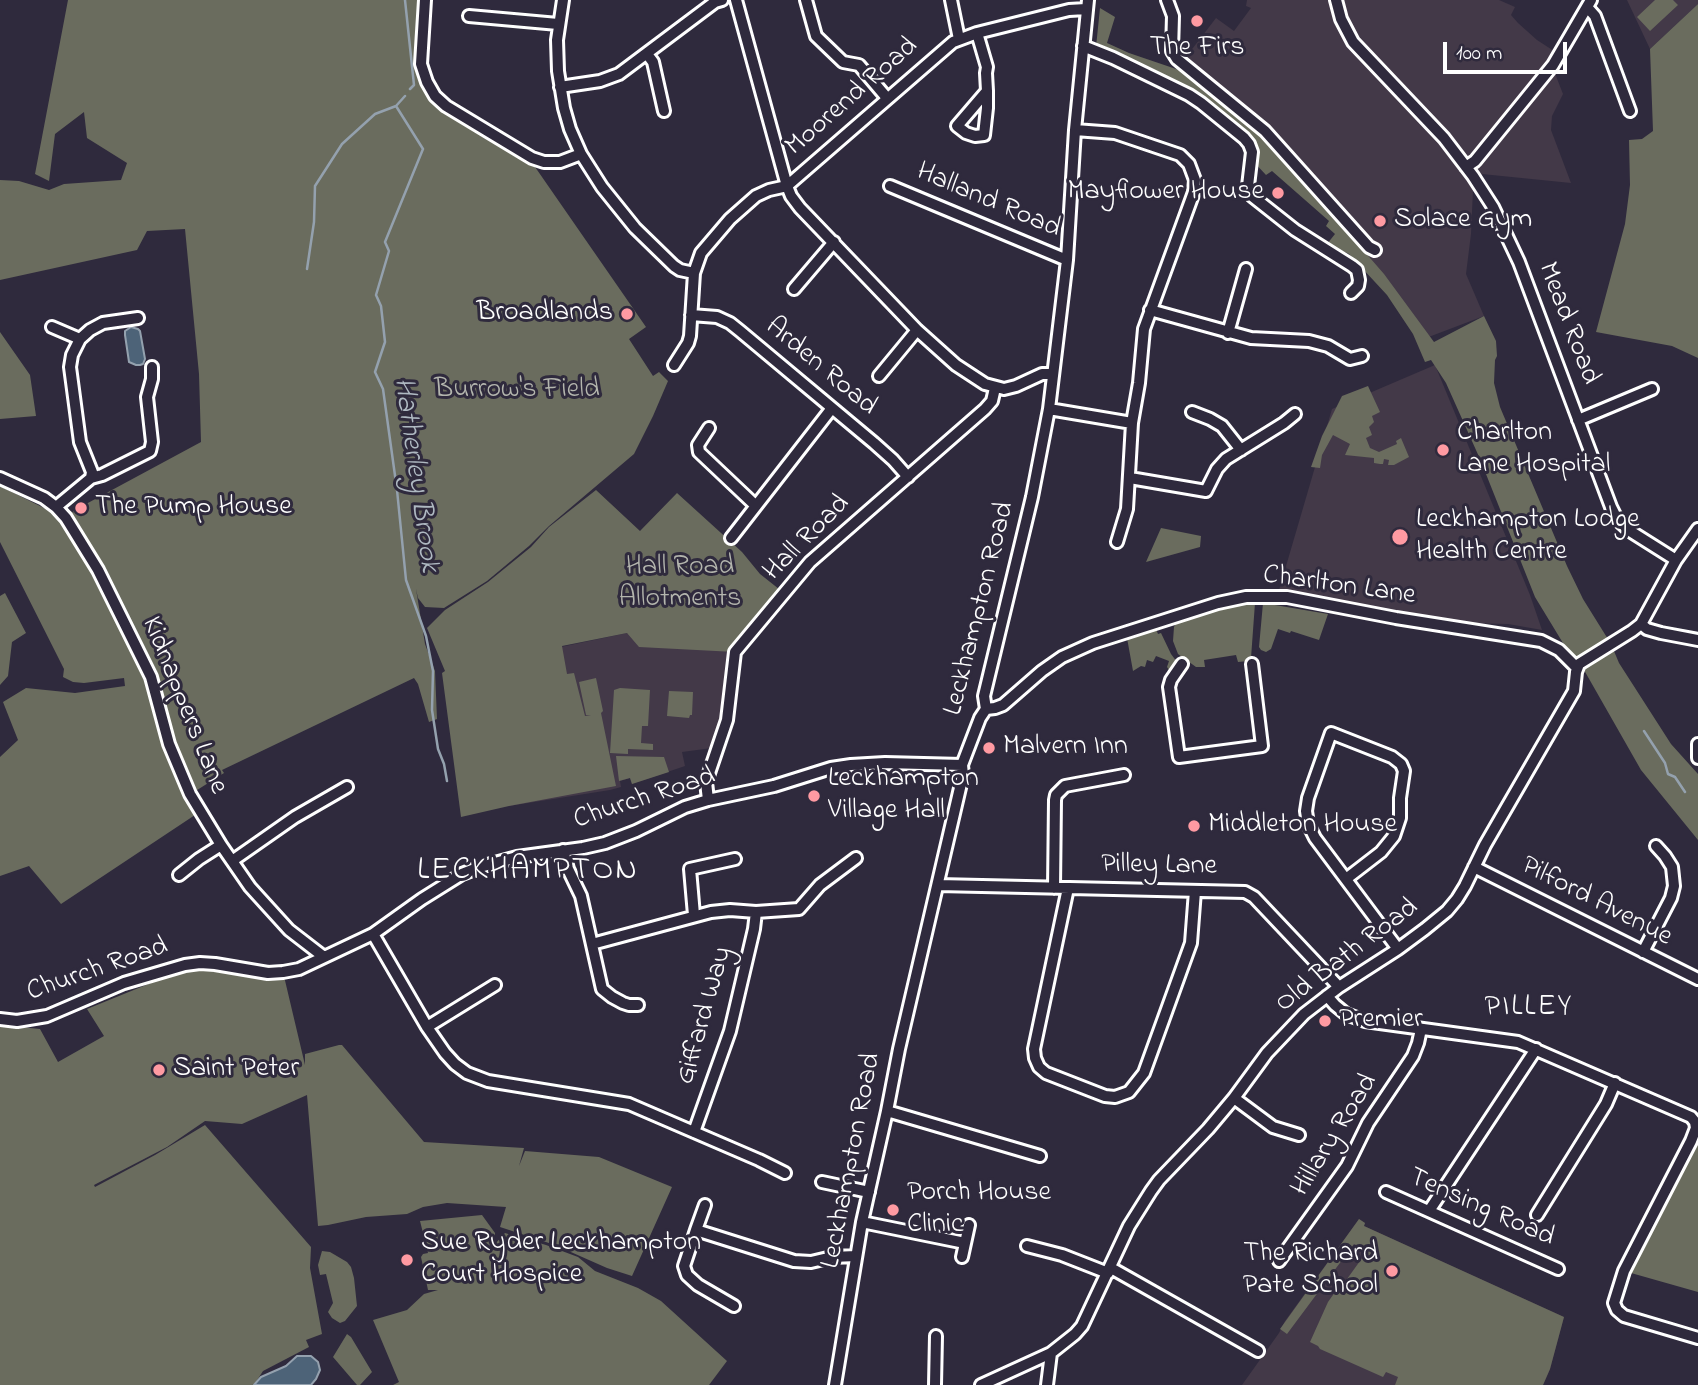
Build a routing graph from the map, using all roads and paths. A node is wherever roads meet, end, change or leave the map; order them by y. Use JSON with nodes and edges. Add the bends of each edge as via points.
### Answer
{"nodes":[{"id":1,"x":425,"y":0,"type":"edge"},
{"id":2,"x":563,"y":0,"type":"edge"},
{"id":3,"x":722,"y":0,"type":"edge"},
{"id":4,"x":736,"y":0,"type":"edge"},
{"id":5,"x":806,"y":0,"type":"edge"},
{"id":6,"x":951,"y":0,"type":"edge"},
{"id":7,"x":1167,"y":0,"type":"edge"},
{"id":8,"x":1336,"y":0,"type":"edge"},
{"id":9,"x":1589,"y":4,"type":"edge"},
{"id":10,"x":1087,"y":5,"type":"edge"},
{"id":11,"x":470,"y":16,"type":"dead end"},
{"id":12,"x":558,"y":24,"type":"junction"},
{"id":13,"x":976,"y":33,"type":"junction"},
{"id":14,"x":959,"y":39,"type":"junction"},
{"id":15,"x":1083,"y":46,"type":"junction"},
{"id":16,"x":646,"y":54,"type":"junction"},
{"id":17,"x":560,"y":87,"type":"junction"},
{"id":18,"x":987,"y":91,"type":"dead end"},
{"id":19,"x":887,"y":98,"type":"junction"},
{"id":20,"x":664,"y":111,"type":"dead end"},
{"id":21,"x":1630,"y":111,"type":"dead end"},
{"id":22,"x":1075,"y":130,"type":"junction"},
{"id":23,"x":581,"y":153,"type":"junction"},
{"id":24,"x":1466,"y":167,"type":"junction"},
{"id":25,"x":788,"y":186,"type":"junction"},
{"id":26,"x":890,"y":186,"type":"dead end"},
{"id":27,"x":834,"y":243,"type":"junction"},
{"id":28,"x":1375,"y":250,"type":"dead end"},
{"id":29,"x":1068,"y":260,"type":"junction"},
{"id":30,"x":1246,"y":269,"type":"dead end"},
{"id":31,"x":694,"y":273,"type":"junction"},
{"id":32,"x":794,"y":289,"type":"dead end"},
{"id":33,"x":1351,"y":293,"type":"dead end"},
{"id":34,"x":1150,"y":310,"type":"junction"},
{"id":35,"x":691,"y":315,"type":"junction"},
{"id":36,"x":138,"y":318,"type":"dead end"},
{"id":37,"x":52,"y":327,"type":"dead end"},
{"id":38,"x":917,"y":330,"type":"junction"},
{"id":39,"x":1228,"y":333,"type":"junction"},
{"id":40,"x":80,"y":339,"type":"junction"},
{"id":41,"x":1362,"y":356,"type":"dead end"},
{"id":42,"x":674,"y":365,"type":"dead end"},
{"id":43,"x":152,"y":367,"type":"dead end"},
{"id":44,"x":1053,"y":374,"type":"junction"},
{"id":45,"x":879,"y":376,"type":"dead end"},
{"id":46,"x":995,"y":388,"type":"junction"},
{"id":47,"x":1652,"y":389,"type":"dead end"},
{"id":48,"x":832,"y":408,"type":"junction"},
{"id":49,"x":1048,"y":409,"type":"junction"},
{"id":50,"x":1192,"y":412,"type":"dead end"},
{"id":51,"x":1294,"y":414,"type":"dead end"},
{"id":52,"x":1578,"y":420,"type":"junction"},
{"id":53,"x":1132,"y":423,"type":"junction"},
{"id":54,"x":709,"y":428,"type":"dead end"},
{"id":55,"x":1241,"y":450,"type":"junction"},
{"id":56,"x":908,"y":477,"type":"junction"},
{"id":57,"x":0,"y":478,"type":"edge"},
{"id":58,"x":91,"y":478,"type":"junction"},
{"id":59,"x":1130,"y":478,"type":"junction"},
{"id":60,"x":755,"y":505,"type":"junction"},
{"id":61,"x":56,"y":507,"type":"junction"},
{"id":62,"x":1698,"y":529,"type":"edge"},
{"id":63,"x":731,"y":538,"type":"dead end"},
{"id":64,"x":1117,"y":542,"type":"dead end"},
{"id":65,"x":1676,"y":560,"type":"junction"},
{"id":66,"x":1641,"y":624,"type":"junction"},
{"id":67,"x":1698,"y":640,"type":"edge"},
{"id":68,"x":1182,"y":664,"type":"dead end"},
{"id":69,"x":1252,"y":664,"type":"dead end"},
{"id":70,"x":1577,"y":668,"type":"junction"},
{"id":71,"x":986,"y":709,"type":"junction"},
{"id":72,"x":1698,"y":744,"type":"edge"},
{"id":73,"x":1698,"y":758,"type":"edge"},
{"id":74,"x":962,"y":765,"type":"junction"},
{"id":75,"x":1124,"y":775,"type":"dead end"},
{"id":76,"x":347,"y":787,"type":"dead end"},
{"id":77,"x":708,"y":800,"type":"junction"},
{"id":78,"x":221,"y":845,"type":"junction"},
{"id":79,"x":1656,"y":846,"type":"dead end"},
{"id":80,"x":564,"y":850,"type":"junction"},
{"id":81,"x":856,"y":858,"type":"dead end"},
{"id":82,"x":735,"y":859,"type":"dead end"},
{"id":83,"x":232,"y":860,"type":"junction"},
{"id":84,"x":1474,"y":867,"type":"junction"},
{"id":85,"x":179,"y":875,"type":"dead end"},
{"id":86,"x":1346,"y":879,"type":"junction"},
{"id":87,"x":938,"y":885,"type":"junction"},
{"id":88,"x":1054,"y":888,"type":"junction"},
{"id":89,"x":1068,"y":888,"type":"junction"},
{"id":90,"x":1195,"y":891,"type":"junction"},
{"id":91,"x":756,"y":912,"type":"junction"},
{"id":92,"x":694,"y":915,"type":"junction"},
{"id":93,"x":373,"y":934,"type":"junction"},
{"id":94,"x":592,"y":944,"type":"junction"},
{"id":95,"x":1398,"y":949,"type":"junction"},
{"id":96,"x":1643,"y":952,"type":"junction"},
{"id":97,"x":324,"y":957,"type":"junction"},
{"id":98,"x":1698,"y":979,"type":"edge"},
{"id":99,"x":495,"y":985,"type":"dead end"},
{"id":100,"x":1339,"y":988,"type":"junction"},
{"id":101,"x":1327,"y":996,"type":"junction"},
{"id":102,"x":638,"y":1004,"type":"dead end"},
{"id":103,"x":0,"y":1019,"type":"edge"},
{"id":104,"x":427,"y":1027,"type":"junction"},
{"id":105,"x":1421,"y":1029,"type":"junction"},
{"id":106,"x":1536,"y":1049,"type":"junction"},
{"id":107,"x":1615,"y":1083,"type":"junction"},
{"id":108,"x":1234,"y":1098,"type":"junction"},
{"id":109,"x":887,"y":1111,"type":"junction"},
{"id":110,"x":694,"y":1132,"type":"junction"},
{"id":111,"x":1298,"y":1135,"type":"dead end"},
{"id":112,"x":1040,"y":1156,"type":"dead end"},
{"id":113,"x":785,"y":1172,"type":"dead end"},
{"id":114,"x":822,"y":1182,"type":"dead end"},
{"id":115,"x":869,"y":1192,"type":"junction"},
{"id":116,"x":1386,"y":1192,"type":"dead end"},
{"id":117,"x":705,"y":1205,"type":"dead end"},
{"id":118,"x":1429,"y":1211,"type":"junction"},
{"id":119,"x":1537,"y":1215,"type":"dead end"},
{"id":120,"x":862,"y":1222,"type":"junction"},
{"id":121,"x":969,"y":1225,"type":"dead end"},
{"id":122,"x":696,"y":1230,"type":"junction"},
{"id":123,"x":965,"y":1243,"type":"junction"},
{"id":124,"x":1027,"y":1246,"type":"dead end"},
{"id":125,"x":856,"y":1256,"type":"junction"},
{"id":126,"x":962,"y":1257,"type":"dead end"},
{"id":127,"x":1279,"y":1261,"type":"dead end"},
{"id":128,"x":1558,"y":1269,"type":"dead end"},
{"id":129,"x":1110,"y":1270,"type":"junction"},
{"id":130,"x":734,"y":1306,"type":"dead end"},
{"id":131,"x":936,"y":1336,"type":"dead end"},
{"id":132,"x":1698,"y":1338,"type":"edge"},
{"id":133,"x":1258,"y":1351,"type":"dead end"},
{"id":134,"x":1051,"y":1353,"type":"junction"},
{"id":135,"x":835,"y":1385,"type":"edge"},
{"id":136,"x":935,"y":1385,"type":"edge"},
{"id":137,"x":981,"y":1385,"type":"edge"},
{"id":138,"x":1047,"y":1385,"type":"edge"}],
"edges":[{"from":1,"to":23,"type":"street","via":[[421,64],[435,96],[532,158],[560,162]]},
{"from":2,"to":12,"type":"street"},
{"from":3,"to":16,"type":"street"},
{"from":4,"to":25,"type":"street"},
{"from":5,"to":19,"type":"street","via":[[816,36],[843,61],[859,65]]},
{"from":6,"to":14,"type":"street"},
{"from":7,"to":28,"type":"street","via":[[1173,16],[1174,55],[1265,131]]},
{"from":8,"to":24,"type":"street","name":"Mead Road","via":[[1353,42]]},
{"from":9,"to":21,"type":"street"},
{"from":9,"to":24,"type":"street","via":[[1553,65]]},
{"from":10,"to":13,"type":"street","name":"Moorend Road"},
{"from":10,"to":15,"type":"street","name":"Leckhampton Road"},
{"from":11,"to":12,"type":"street"},
{"from":12,"to":17,"type":"street"},
{"from":13,"to":14,"type":"street","name":"Moorend Road"},
{"from":13,"to":18,"type":"street","via":[[987,66]]},
{"from":14,"to":19,"type":"street","name":"Moorend Road"},
{"from":15,"to":22,"type":"street","name":"Leckhampton Road"},
{"from":15,"to":33,"type":"street","via":[[1189,95],[1244,138],[1252,152],[1248,182],[1252,196],[1352,266],[1359,283]]},
{"from":16,"to":17,"type":"street","via":[[610,78]]},
{"from":16,"to":20,"type":"street","via":[[653,62]]},
{"from":17,"to":23,"type":"street"},
{"from":19,"to":25,"type":"street","name":"Moorend Road"},
{"from":22,"to":29,"type":"street","name":"Leckhampton Road"},
{"from":22,"to":34,"type":"street","via":[[1115,133],[1180,155],[1192,169],[1194,192]]},
{"from":23,"to":31,"type":"street","via":[[635,228],[674,266]]},
{"from":24,"to":52,"type":"street","name":"Mead Road","via":[[1493,207],[1519,262]]},
{"from":25,"to":27,"type":"street","name":"Moorend Road","via":[[800,208]]},
{"from":25,"to":31,"type":"street","via":[[762,192],[730,219],[704,248]]},
{"from":26,"to":29,"type":"street","name":"Halland Road"},
{"from":27,"to":32,"type":"street"},
{"from":27,"to":38,"type":"street","name":"Moorend Road"},
{"from":29,"to":44,"type":"street","name":"Leckhampton Road"},
{"from":30,"to":39,"type":"street","via":[[1248,284]]},
{"from":31,"to":35,"type":"street"},
{"from":34,"to":39,"type":"street"},
{"from":34,"to":53,"type":"street"},
{"from":35,"to":42,"type":"street","via":[[688,343]]},
{"from":35,"to":48,"type":"street","name":"Arden Road","via":[[730,323]]},
{"from":36,"to":40,"type":"street","via":[[103,323]]},
{"from":37,"to":40,"type":"street"},
{"from":38,"to":45,"type":"street"},
{"from":38,"to":46,"type":"street","name":"Moorend Road","via":[[956,365]]},
{"from":39,"to":41,"type":"street","via":[[1309,341],[1328,346],[1349,362]]},
{"from":40,"to":58,"type":"street","via":[[70,367],[80,442]]},
{"from":43,"to":58,"type":"street","via":[[147,395],[149,452]]},
{"from":44,"to":46,"type":"street"},
{"from":44,"to":49,"type":"street","name":"Leckhampton Road"},
{"from":46,"to":56,"type":"street","name":"Hall Road","via":[[985,410]]},
{"from":47,"to":52,"type":"street"},
{"from":48,"to":56,"type":"street","name":"Arden Road"},
{"from":48,"to":60,"type":"street"},
{"from":49,"to":53,"type":"street"},
{"from":49,"to":71,"type":"street","name":"Leckhampton Road","via":[[1032,497],[984,696]]},
{"from":50,"to":55,"type":"street","via":[[1222,426]]},
{"from":51,"to":55,"type":"street"},
{"from":52,"to":65,"type":"street","name":"Mead Road","via":[[1617,519]]},
{"from":53,"to":59,"type":"street"},
{"from":54,"to":60,"type":"street","via":[[698,445],[699,453]]},
{"from":55,"to":59,"type":"street","via":[[1217,469],[1210,495]]},
{"from":56,"to":77,"type":"street","name":"Hall Road","via":[[810,562],[736,652],[727,721],[706,782]]},
{"from":57,"to":61,"type":"street","name":"Kidnappers Lane"},
{"from":58,"to":61,"type":"street"},
{"from":59,"to":64,"type":"street"},
{"from":60,"to":63,"type":"street"},
{"from":61,"to":78,"type":"street","name":"Kidnappers Lane","via":[[98,570],[130,631],[151,677],[169,744],[190,794]]},
{"from":62,"to":65,"type":"street"},
{"from":65,"to":66,"type":"street"},
{"from":66,"to":67,"type":"street"},
{"from":66,"to":70,"type":"street"},
{"from":68,"to":69,"type":"street","via":[[1169,684],[1180,757],[1262,746]]},
{"from":70,"to":71,"type":"street","name":"Charlton Lane","via":[[1559,650],[1541,641],[1287,597],[1246,597],[1093,643],[1062,657],[1003,705]]},
{"from":70,"to":84,"type":"street","name":"Old Bath Road","via":[[1574,691]]},
{"from":71,"to":74,"type":"street","name":"Leckhampton Road"},
{"from":72,"to":73,"type":"street"},
{"from":74,"to":77,"type":"street","name":"Church Road","via":[[851,765]]},
{"from":74,"to":87,"type":"street","name":"Leckhampton Road"},
{"from":75,"to":88,"type":"street","via":[[1065,786],[1056,795]]},
{"from":76,"to":83,"type":"street"},
{"from":77,"to":80,"type":"street","name":"Church Road","via":[[605,843]]},
{"from":78,"to":83,"type":"street","name":"Kidnappers Lane"},
{"from":78,"to":85,"type":"street"},
{"from":79,"to":96,"type":"street","via":[[1672,867],[1674,886]]},
{"from":80,"to":93,"type":"street","name":"Church Road","via":[[517,857],[462,874]]},
{"from":80,"to":94,"type":"street"},
{"from":81,"to":91,"type":"street","via":[[820,885],[799,909]]},
{"from":82,"to":92,"type":"street","via":[[691,869]]},
{"from":83,"to":97,"type":"street","name":"Kidnappers Lane","via":[[289,930]]},
{"from":84,"to":95,"type":"street","name":"Old Bath Road","via":[[1447,911]]},
{"from":84,"to":96,"type":"street","name":"Pilford Avenue"},
{"from":86,"to":86,"type":"street","via":[[1315,838],[1307,817],[1308,798],[1331,733],[1392,757],[1404,771],[1394,836]]},
{"from":86,"to":95,"type":"street"},
{"from":87,"to":88,"type":"street","name":"Pilley Lane"},
{"from":87,"to":109,"type":"street","name":"Leckhampton Road"},
{"from":88,"to":89,"type":"street","name":"Pilley Lane"},
{"from":89,"to":90,"type":"street","name":"Pilley Lane"},
{"from":89,"to":90,"type":"street","via":[[1035,1058],[1046,1073],[1115,1097],[1129,1092],[1144,1073],[1191,943]]},
{"from":90,"to":100,"type":"street","name":"Pilley Lane","via":[[1241,891],[1254,897]]},
{"from":91,"to":92,"type":"street","via":[[720,910]]},
{"from":91,"to":110,"type":"street","name":"Giffard Way","via":[[730,1031]]},
{"from":92,"to":94,"type":"street"},
{"from":93,"to":97,"type":"street","name":"Church Road"},
{"from":93,"to":104,"type":"street"},
{"from":94,"to":102,"type":"street","via":[[602,989],[623,1003]]},
{"from":95,"to":100,"type":"street","name":"Old Bath Road"},
{"from":96,"to":98,"type":"street","name":"Pilford Avenue"},
{"from":97,"to":103,"type":"street","name":"Church Road","via":[[276,973],[215,964],[185,965],[124,983],[47,1016]]},
{"from":99,"to":104,"type":"street"},
{"from":100,"to":101,"type":"street","name":"Old Bath Road"},
{"from":101,"to":105,"type":"street","via":[[1353,1018]]},
{"from":101,"to":108,"type":"street","name":"Old Bath Road","via":[[1288,1029]]},
{"from":104,"to":110,"type":"street","via":[[450,1059],[474,1076],[629,1104]]},
{"from":105,"to":106,"type":"street","via":[[1518,1042]]},
{"from":105,"to":127,"type":"street","name":"Hillary Road","via":[[1413,1056],[1368,1124],[1347,1166]]},
{"from":106,"to":107,"type":"street"},
{"from":106,"to":118,"type":"street"},
{"from":107,"to":119,"type":"street"},
{"from":107,"to":132,"type":"street","via":[[1689,1115],[1695,1122],[1695,1132],[1624,1271],[1615,1307],[1624,1316]]},
{"from":108,"to":111,"type":"street","via":[[1273,1127]]},
{"from":108,"to":129,"type":"street","name":"Old Bath Road","via":[[1151,1191]]},
{"from":109,"to":112,"type":"street"},
{"from":109,"to":115,"type":"street","name":"Leckhampton Road"},
{"from":110,"to":113,"type":"street"},
{"from":114,"to":115,"type":"street"},
{"from":115,"to":120,"type":"street","name":"Leckhampton Road"},
{"from":116,"to":118,"type":"street","name":"Tensing Road"},
{"from":117,"to":122,"type":"street"},
{"from":118,"to":128,"type":"street","name":"Tensing Road"},
{"from":120,"to":123,"type":"street"},
{"from":120,"to":125,"type":"street","name":"Leckhampton Road"},
{"from":121,"to":123,"type":"street"},
{"from":122,"to":125,"type":"street","via":[[794,1261]]},
{"from":122,"to":130,"type":"street","via":[[684,1266],[687,1275]]},
{"from":123,"to":126,"type":"street"},
{"from":124,"to":129,"type":"street"},
{"from":125,"to":135,"type":"street","name":"Leckhampton Road"},
{"from":129,"to":133,"type":"street"},
{"from":129,"to":134,"type":"street","name":"Old Bath Road","via":[[1082,1326]]},
{"from":131,"to":136,"type":"street"},
{"from":134,"to":137,"type":"street","name":"Old Bath Road"},
{"from":134,"to":138,"type":"street"}]}
